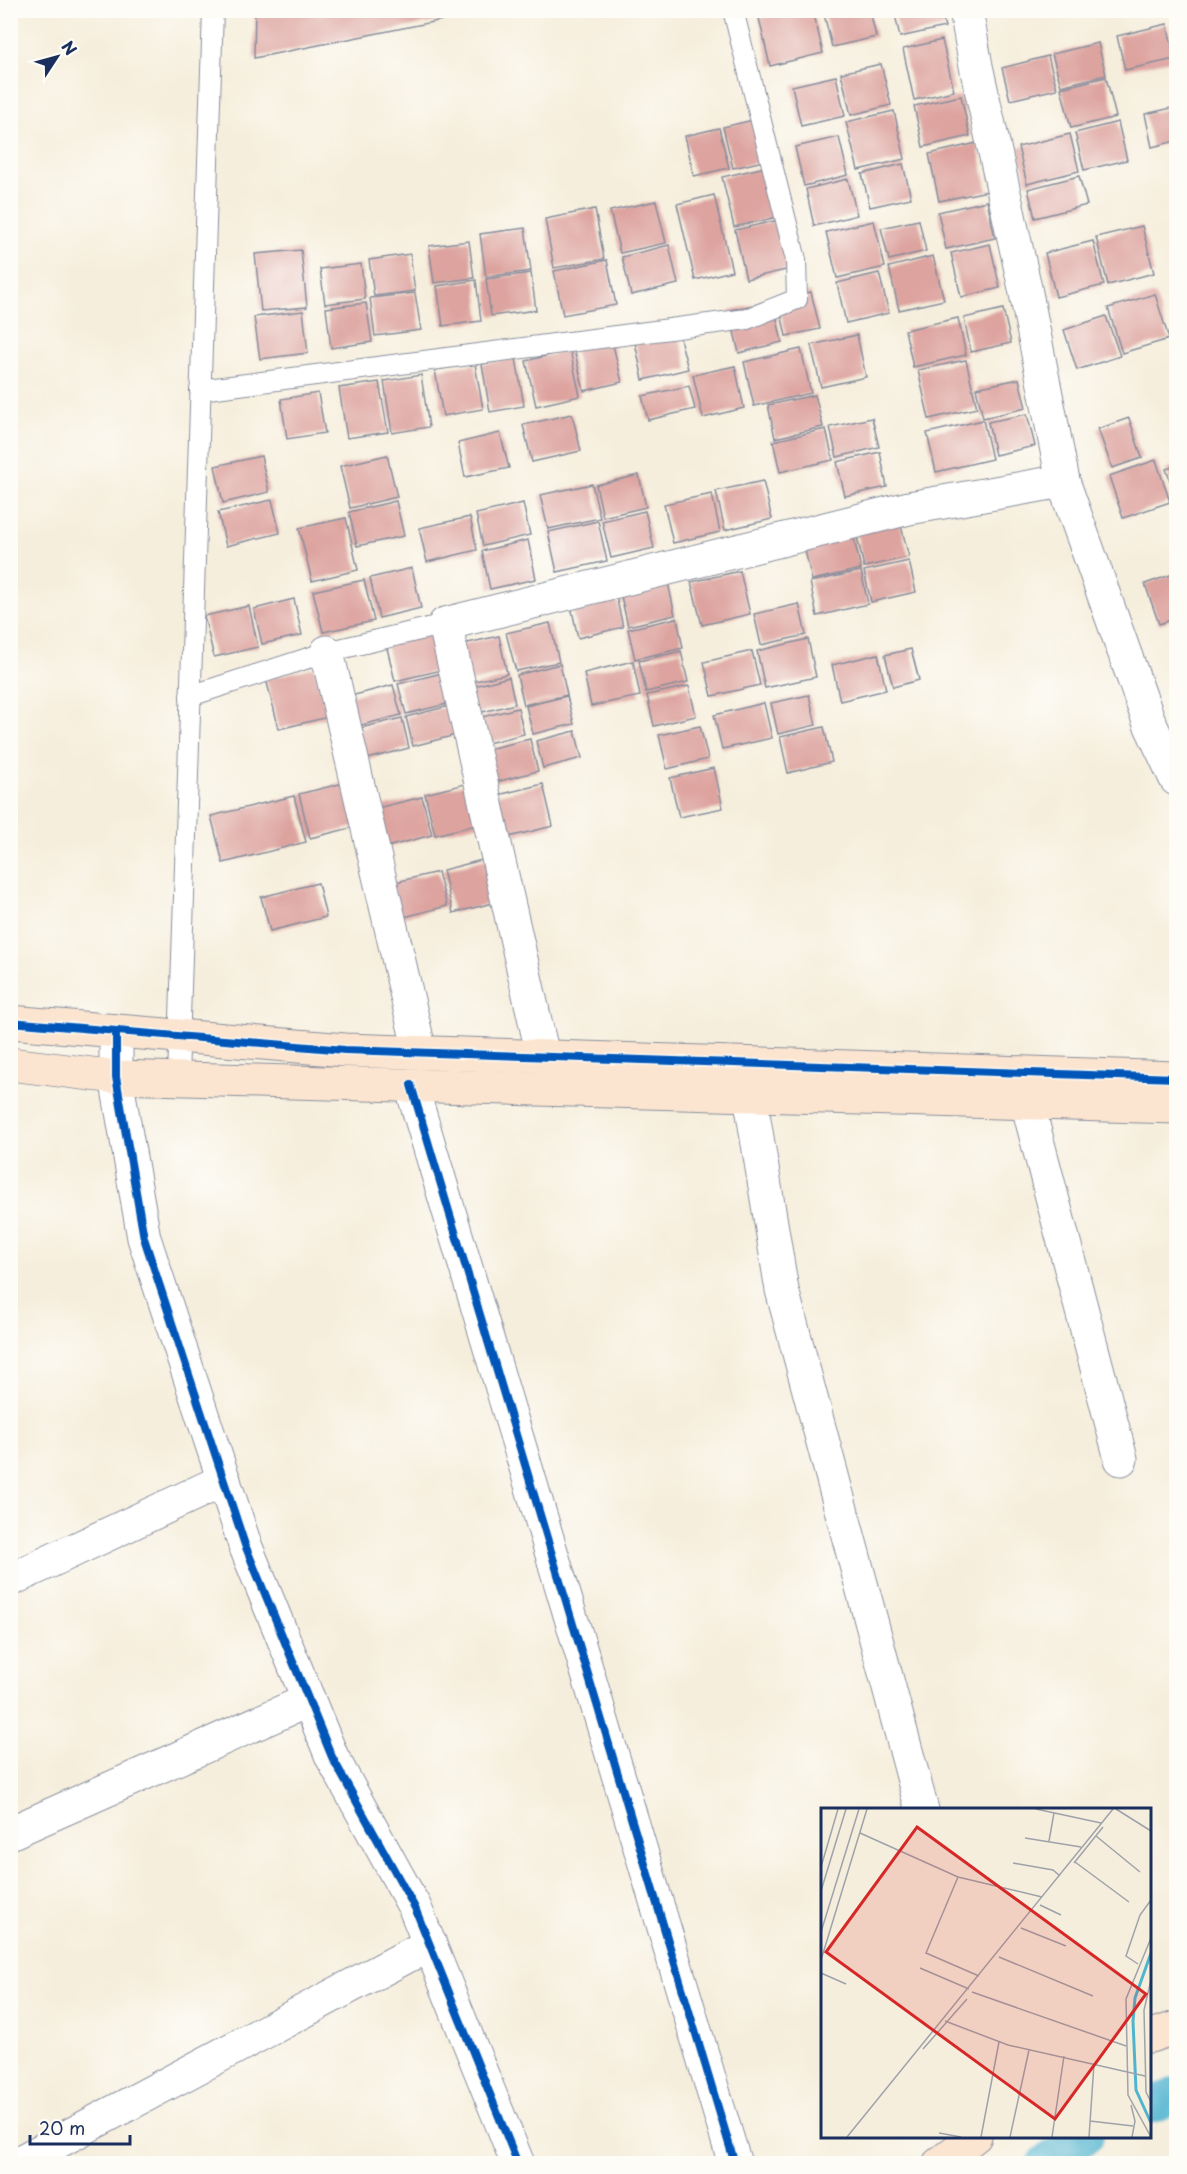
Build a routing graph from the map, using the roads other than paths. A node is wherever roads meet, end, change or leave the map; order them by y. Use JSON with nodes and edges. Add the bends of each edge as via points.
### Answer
{"nodes":[{"id":1,"x":213,"y":10,"type":"edge"},
{"id":2,"x":733,"y":10,"type":"edge"},
{"id":3,"x":966,"y":10,"type":"edge"},
{"id":4,"x":200,"y":390,"type":"junction"},
{"id":5,"x":1063,"y":481,"type":"junction"},
{"id":6,"x":445,"y":624,"type":"junction"},
{"id":7,"x":327,"y":652,"type":"junction"},
{"id":8,"x":190,"y":696,"type":"junction"},
{"id":9,"x":1176,"y":779,"type":"edge"},
{"id":10,"x":10,"y":1022,"type":"edge"},
{"id":11,"x":116,"y":1031,"type":"junction"},
{"id":12,"x":178,"y":1036,"type":"junction"},
{"id":13,"x":420,"y":1052,"type":"junction"},
{"id":14,"x":543,"y":1056,"type":"junction"},
{"id":15,"x":10,"y":1064,"type":"edge"},
{"id":16,"x":116,"y":1077,"type":"junction"},
{"id":17,"x":177,"y":1078,"type":"junction"},
{"id":18,"x":1176,"y":1078,"type":"edge"},
{"id":19,"x":411,"y":1084,"type":"junction"},
{"id":20,"x":750,"y":1095,"type":"junction"},
{"id":21,"x":1027,"y":1102,"type":"junction"},
{"id":22,"x":1176,"y":1107,"type":"edge"},
{"id":23,"x":1120,"y":1459,"type":"dead end"},
{"id":24,"x":224,"y":1480,"type":"junction"},
{"id":25,"x":10,"y":1580,"type":"edge"},
{"id":26,"x":309,"y":1700,"type":"junction"},
{"id":27,"x":922,"y":1808,"type":"edge"},
{"id":28,"x":10,"y":1833,"type":"edge"},
{"id":29,"x":429,"y":1944,"type":"junction"},
{"id":30,"x":1176,"y":2028,"type":"edge"},
{"id":31,"x":1151,"y":2035,"type":"edge"},
{"id":32,"x":972,"y":2138,"type":"edge"},
{"id":33,"x":16,"y":2163,"type":"edge"},
{"id":34,"x":519,"y":2163,"type":"edge"},
{"id":35,"x":735,"y":2163,"type":"edge"},
{"id":36,"x":939,"y":2163,"type":"edge"}],
"edges":[{"from":1,"to":4,"type":"lane"},
{"from":2,"to":4,"type":"lane","via":[[796,260],[798,299],[747,319]]},
{"from":3,"to":5,"type":"street"},
{"from":4,"to":8,"type":"lane"},
{"from":5,"to":6,"type":"street","via":[[909,508]]},
{"from":5,"to":9,"type":"street","via":[[1150,724]]},
{"from":6,"to":7,"type":"lane"},
{"from":6,"to":14,"type":"street"},
{"from":7,"to":8,"type":"lane"},
{"from":7,"to":13,"type":"street"},
{"from":8,"to":12,"type":"lane"},
{"from":10,"to":11,"type":"street"},
{"from":11,"to":12,"type":"street"},
{"from":11,"to":16,"type":"street"},
{"from":12,"to":13,"type":"street"},
{"from":12,"to":17,"type":"lane"},
{"from":13,"to":14,"type":"street"},
{"from":14,"to":18,"type":"street"},
{"from":15,"to":16,"type":"street"},
{"from":16,"to":17,"type":"street"},
{"from":16,"to":24,"type":"street","via":[[144,1238]]},
{"from":17,"to":19,"type":"street"},
{"from":19,"to":20,"type":"street"},
{"from":19,"to":35,"type":"street"},
{"from":20,"to":21,"type":"street"},
{"from":20,"to":27,"type":"street","via":[[782,1290]]},
{"from":21,"to":22,"type":"street"},
{"from":21,"to":23,"type":"street"},
{"from":24,"to":25,"type":"street"},
{"from":24,"to":26,"type":"street","via":[[245,1545]]},
{"from":26,"to":28,"type":"street"},
{"from":26,"to":29,"type":"street","via":[[332,1757],[415,1908]]},
{"from":29,"to":33,"type":"street"},
{"from":29,"to":34,"type":"street"},
{"from":30,"to":31,"type":"street"},
{"from":32,"to":36,"type":"street"}]}
